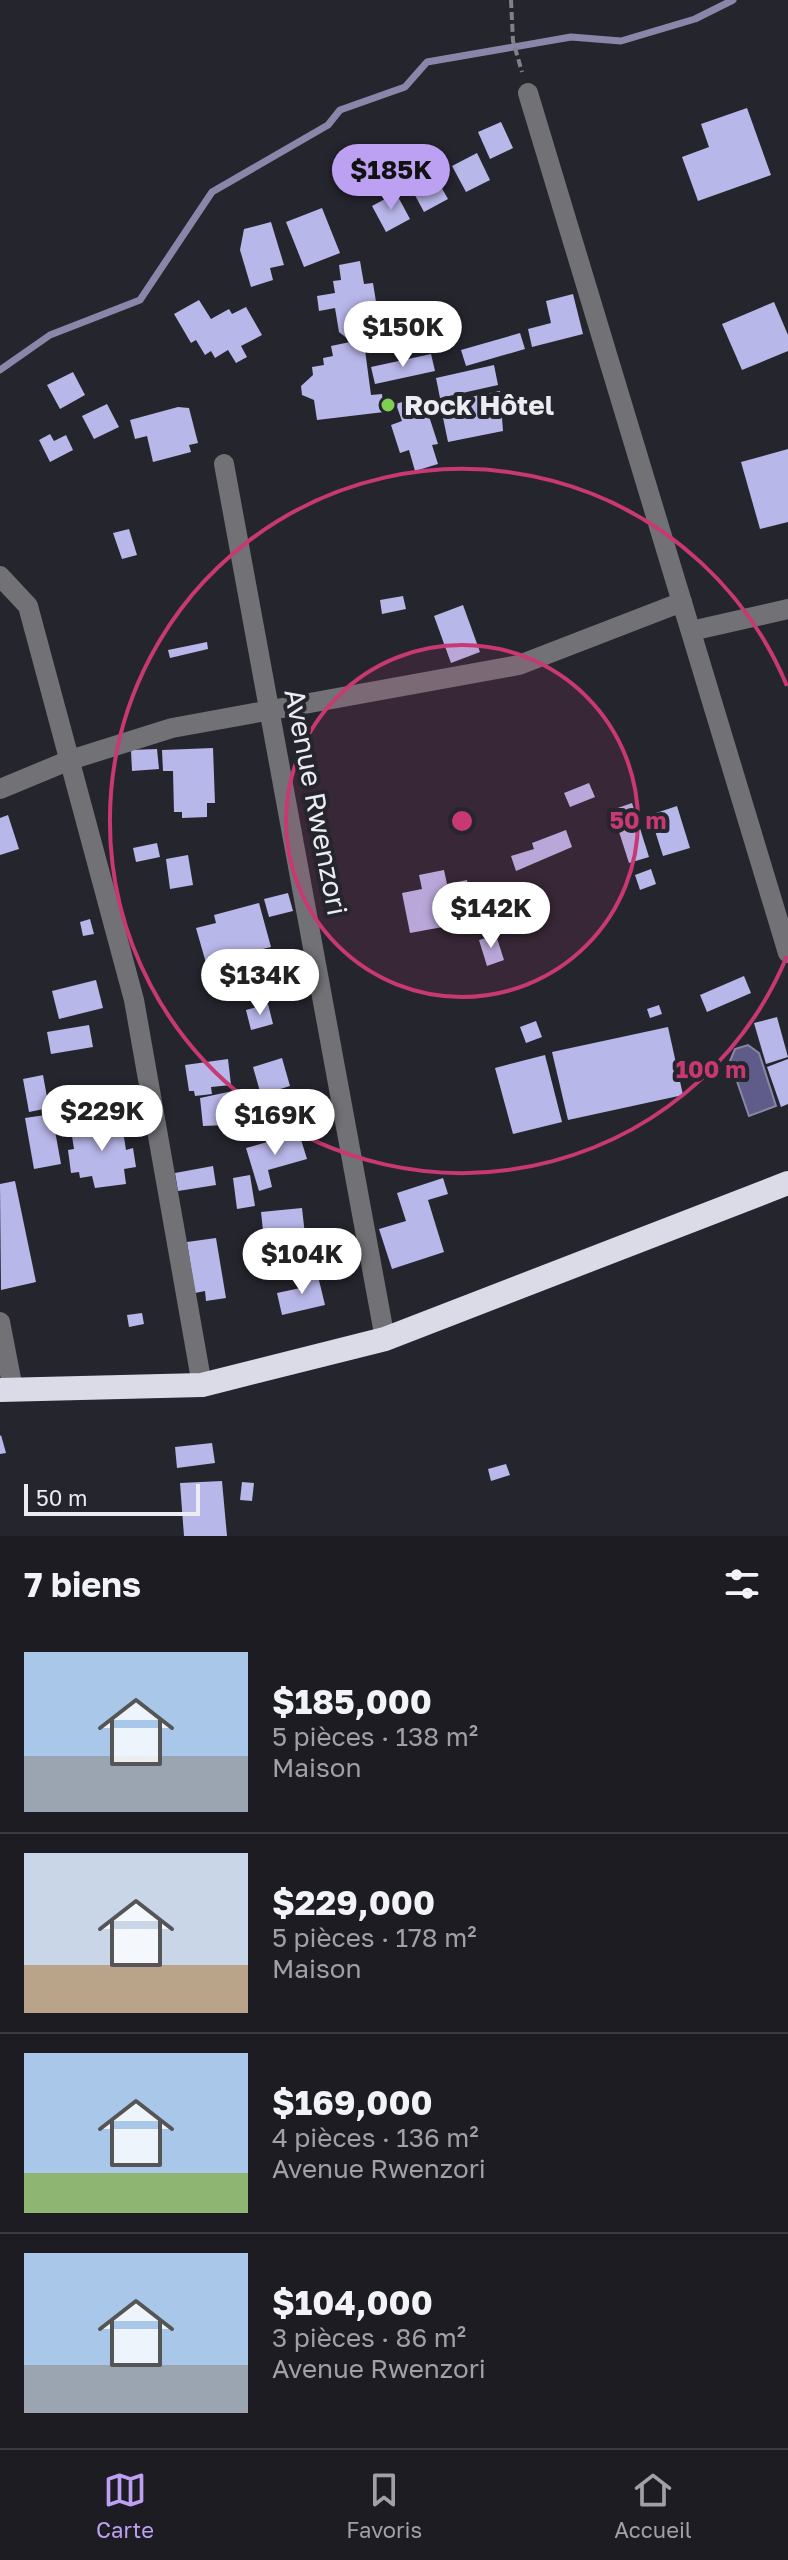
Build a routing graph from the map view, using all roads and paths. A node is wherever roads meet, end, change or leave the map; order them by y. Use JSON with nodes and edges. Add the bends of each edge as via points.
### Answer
{"nodes":[{"id":1,"x":511,"y":0,"type":"edge"},
{"id":2,"x":516,"y":54,"type":"dead end"},
{"id":3,"x":528,"y":93,"type":"dead end"},
{"id":4,"x":224,"y":464,"type":"dead end"},
{"id":5,"x":0,"y":576,"type":"edge"},
{"id":6,"x":682,"y":602,"type":"junction"},
{"id":7,"x":788,"y":609,"type":"edge"},
{"id":8,"x":691,"y":631,"type":"junction"},
{"id":9,"x":270,"y":711,"type":"junction"},
{"id":10,"x":70,"y":760,"type":"junction"},
{"id":11,"x":0,"y":789,"type":"edge"},
{"id":12,"x":788,"y":953,"type":"edge"},
{"id":13,"x":788,"y":1183,"type":"edge"},
{"id":14,"x":0,"y":1322,"type":"edge"},
{"id":15,"x":385,"y":1339,"type":"junction"},
{"id":16,"x":202,"y":1385,"type":"junction"},
{"id":17,"x":7,"y":1390,"type":"edge"}],
"edges":[{"from":1,"to":2,"type":"path"},
{"from":3,"to":6,"type":"street"},
{"from":4,"to":9,"type":"street","name":"Avenue Rwenzori"},
{"from":5,"to":10,"type":"street","via":[[28,606]]},
{"from":6,"to":8,"type":"street"},
{"from":6,"to":9,"type":"street","via":[[519,665]]},
{"from":7,"to":8,"type":"street"},
{"from":8,"to":12,"type":"street"},
{"from":9,"to":10,"type":"street","via":[[172,728]]},
{"from":9,"to":15,"type":"street","name":"Avenue Rwenzori"},
{"from":10,"to":11,"type":"street"},
{"from":10,"to":16,"type":"street","via":[[134,1000]]},
{"from":13,"to":15,"type":"highway"},
{"from":14,"to":17,"type":"street"},
{"from":15,"to":16,"type":"highway"},
{"from":16,"to":17,"type":"highway"}]}
